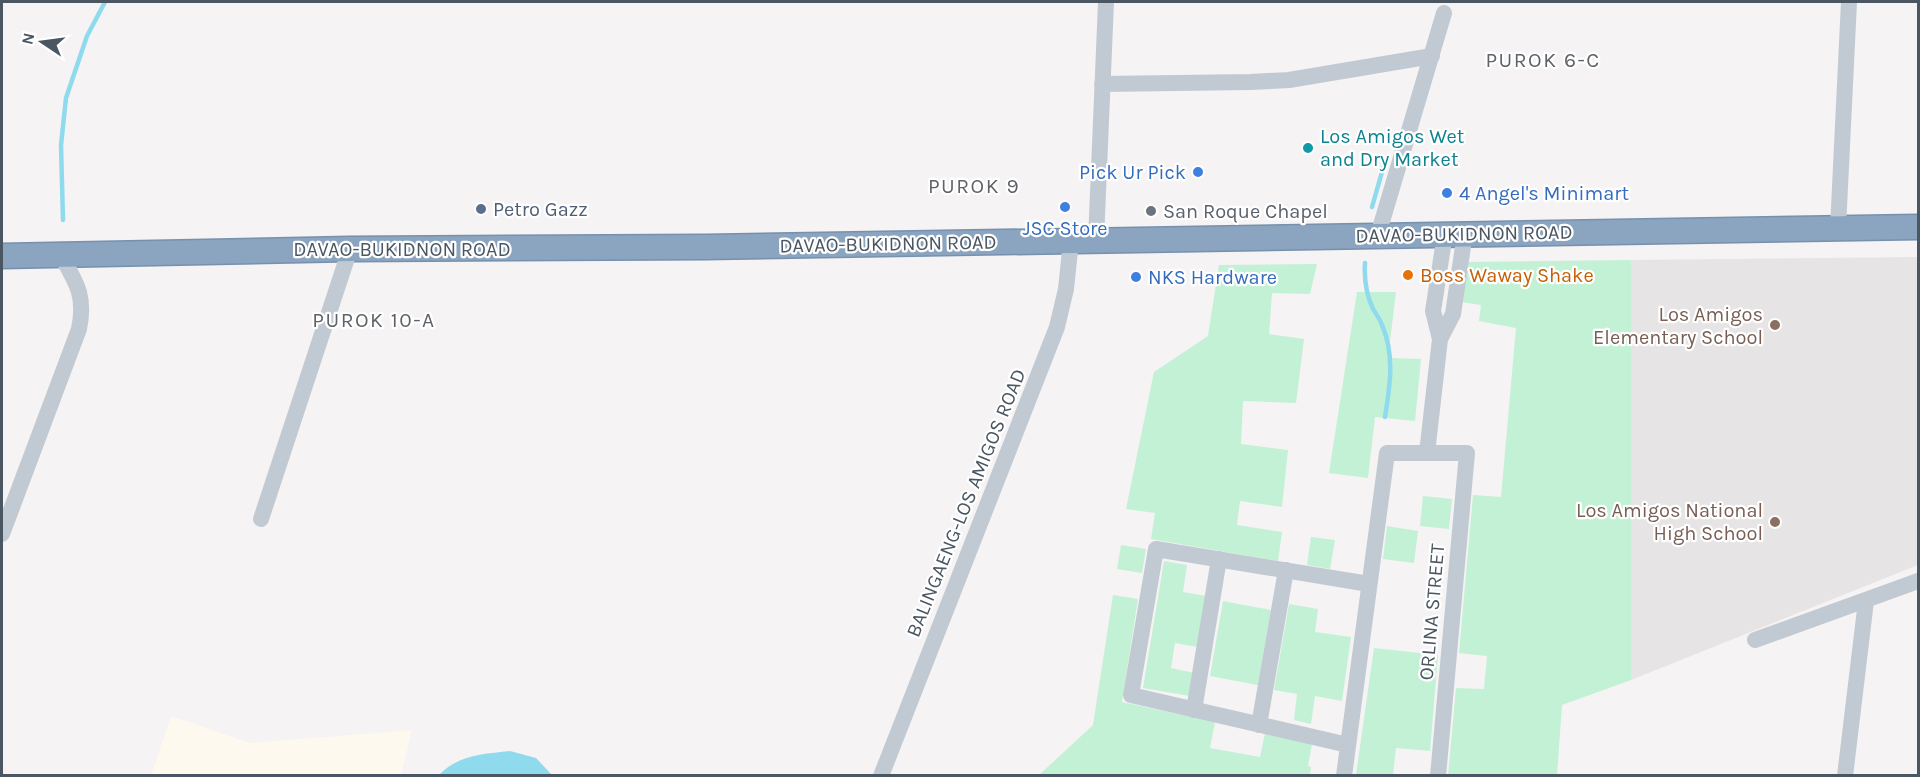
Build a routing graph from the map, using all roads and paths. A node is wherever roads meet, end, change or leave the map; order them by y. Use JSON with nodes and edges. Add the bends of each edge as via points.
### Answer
{"nodes":[{"id":1,"x":1106,"y":2,"type":"edge"},
{"id":2,"x":1849,"y":2,"type":"edge"},
{"id":3,"x":1444,"y":13,"type":"dead end"},
{"id":4,"x":1432,"y":56,"type":"junction"},
{"id":5,"x":1102,"y":84,"type":"junction"},
{"id":6,"x":1918,"y":227,"type":"edge"},
{"id":7,"x":1838,"y":228,"type":"junction"},
{"id":8,"x":1455,"y":234,"type":"junction"},
{"id":9,"x":1378,"y":235,"type":"junction"},
{"id":10,"x":1096,"y":240,"type":"junction"},
{"id":11,"x":1071,"y":241,"type":"junction"},
{"id":12,"x":350,"y":249,"type":"junction"},
{"id":13,"x":60,"y":254,"type":"junction"},
{"id":14,"x":2,"y":256,"type":"edge"},
{"id":15,"x":1427,"y":453,"type":"junction"},
{"id":16,"x":261,"y":519,"type":"dead end"},
{"id":17,"x":2,"y":534,"type":"edge"},
{"id":18,"x":1219,"y":559,"type":"junction"},
{"id":19,"x":1286,"y":570,"type":"junction"},
{"id":20,"x":1918,"y":580,"type":"edge"},
{"id":21,"x":1369,"y":584,"type":"junction"},
{"id":22,"x":1866,"y":601,"type":"junction"},
{"id":23,"x":1755,"y":640,"type":"dead end"},
{"id":24,"x":1194,"y":710,"type":"junction"},
{"id":25,"x":1259,"y":725,"type":"junction"},
{"id":26,"x":1348,"y":745,"type":"junction"},
{"id":27,"x":881,"y":776,"type":"edge"},
{"id":28,"x":1344,"y":776,"type":"edge"},
{"id":29,"x":1438,"y":776,"type":"edge"},
{"id":30,"x":1845,"y":776,"type":"edge"}],
"edges":[{"from":1,"to":5,"type":"street"},
{"from":2,"to":7,"type":"street"},
{"from":3,"to":4,"type":"street"},
{"from":4,"to":5,"type":"street","via":[[1289,80]]},
{"from":4,"to":9,"type":"street"},
{"from":5,"to":10,"type":"street"},
{"from":6,"to":7,"type":"highway","name":"DAVAO-BUKIDNON ROAD"},
{"from":7,"to":8,"type":"highway","name":"DAVAO-BUKIDNON ROAD"},
{"from":8,"to":9,"type":"highway","name":"DAVAO-BUKIDNON ROAD"},
{"from":8,"to":15,"type":"street","via":[[1453,314],[1440,339]]},
{"from":9,"to":10,"type":"highway","name":"DAVAO-BUKIDNON ROAD"},
{"from":10,"to":11,"type":"highway","name":"DAVAO-BUKIDNON ROAD"},
{"from":11,"to":12,"type":"highway","name":"DAVAO-BUKIDNON ROAD"},
{"from":11,"to":27,"type":"street","name":"BALINGAENG-LOS AMIGOS ROAD","via":[[1057,327]]},
{"from":12,"to":13,"type":"highway","name":"DAVAO-BUKIDNON ROAD"},
{"from":12,"to":16,"type":"street"},
{"from":13,"to":14,"type":"highway","name":"DAVAO-BUKIDNON ROAD"},
{"from":13,"to":17,"type":"street","via":[[78,289],[83,311]]},
{"from":15,"to":21,"type":"street","via":[[1387,453]]},
{"from":15,"to":29,"type":"street","name":"ORLINA STREET","via":[[1467,453]]},
{"from":18,"to":19,"type":"street"},
{"from":18,"to":24,"type":"street"},
{"from":18,"to":24,"type":"street","via":[[1156,549],[1131,695]]},
{"from":19,"to":21,"type":"street"},
{"from":19,"to":25,"type":"street"},
{"from":20,"to":22,"type":"street"},
{"from":21,"to":26,"type":"street"},
{"from":22,"to":23,"type":"street"},
{"from":22,"to":30,"type":"street"},
{"from":24,"to":25,"type":"street"},
{"from":25,"to":26,"type":"street"},
{"from":26,"to":28,"type":"street"}]}
